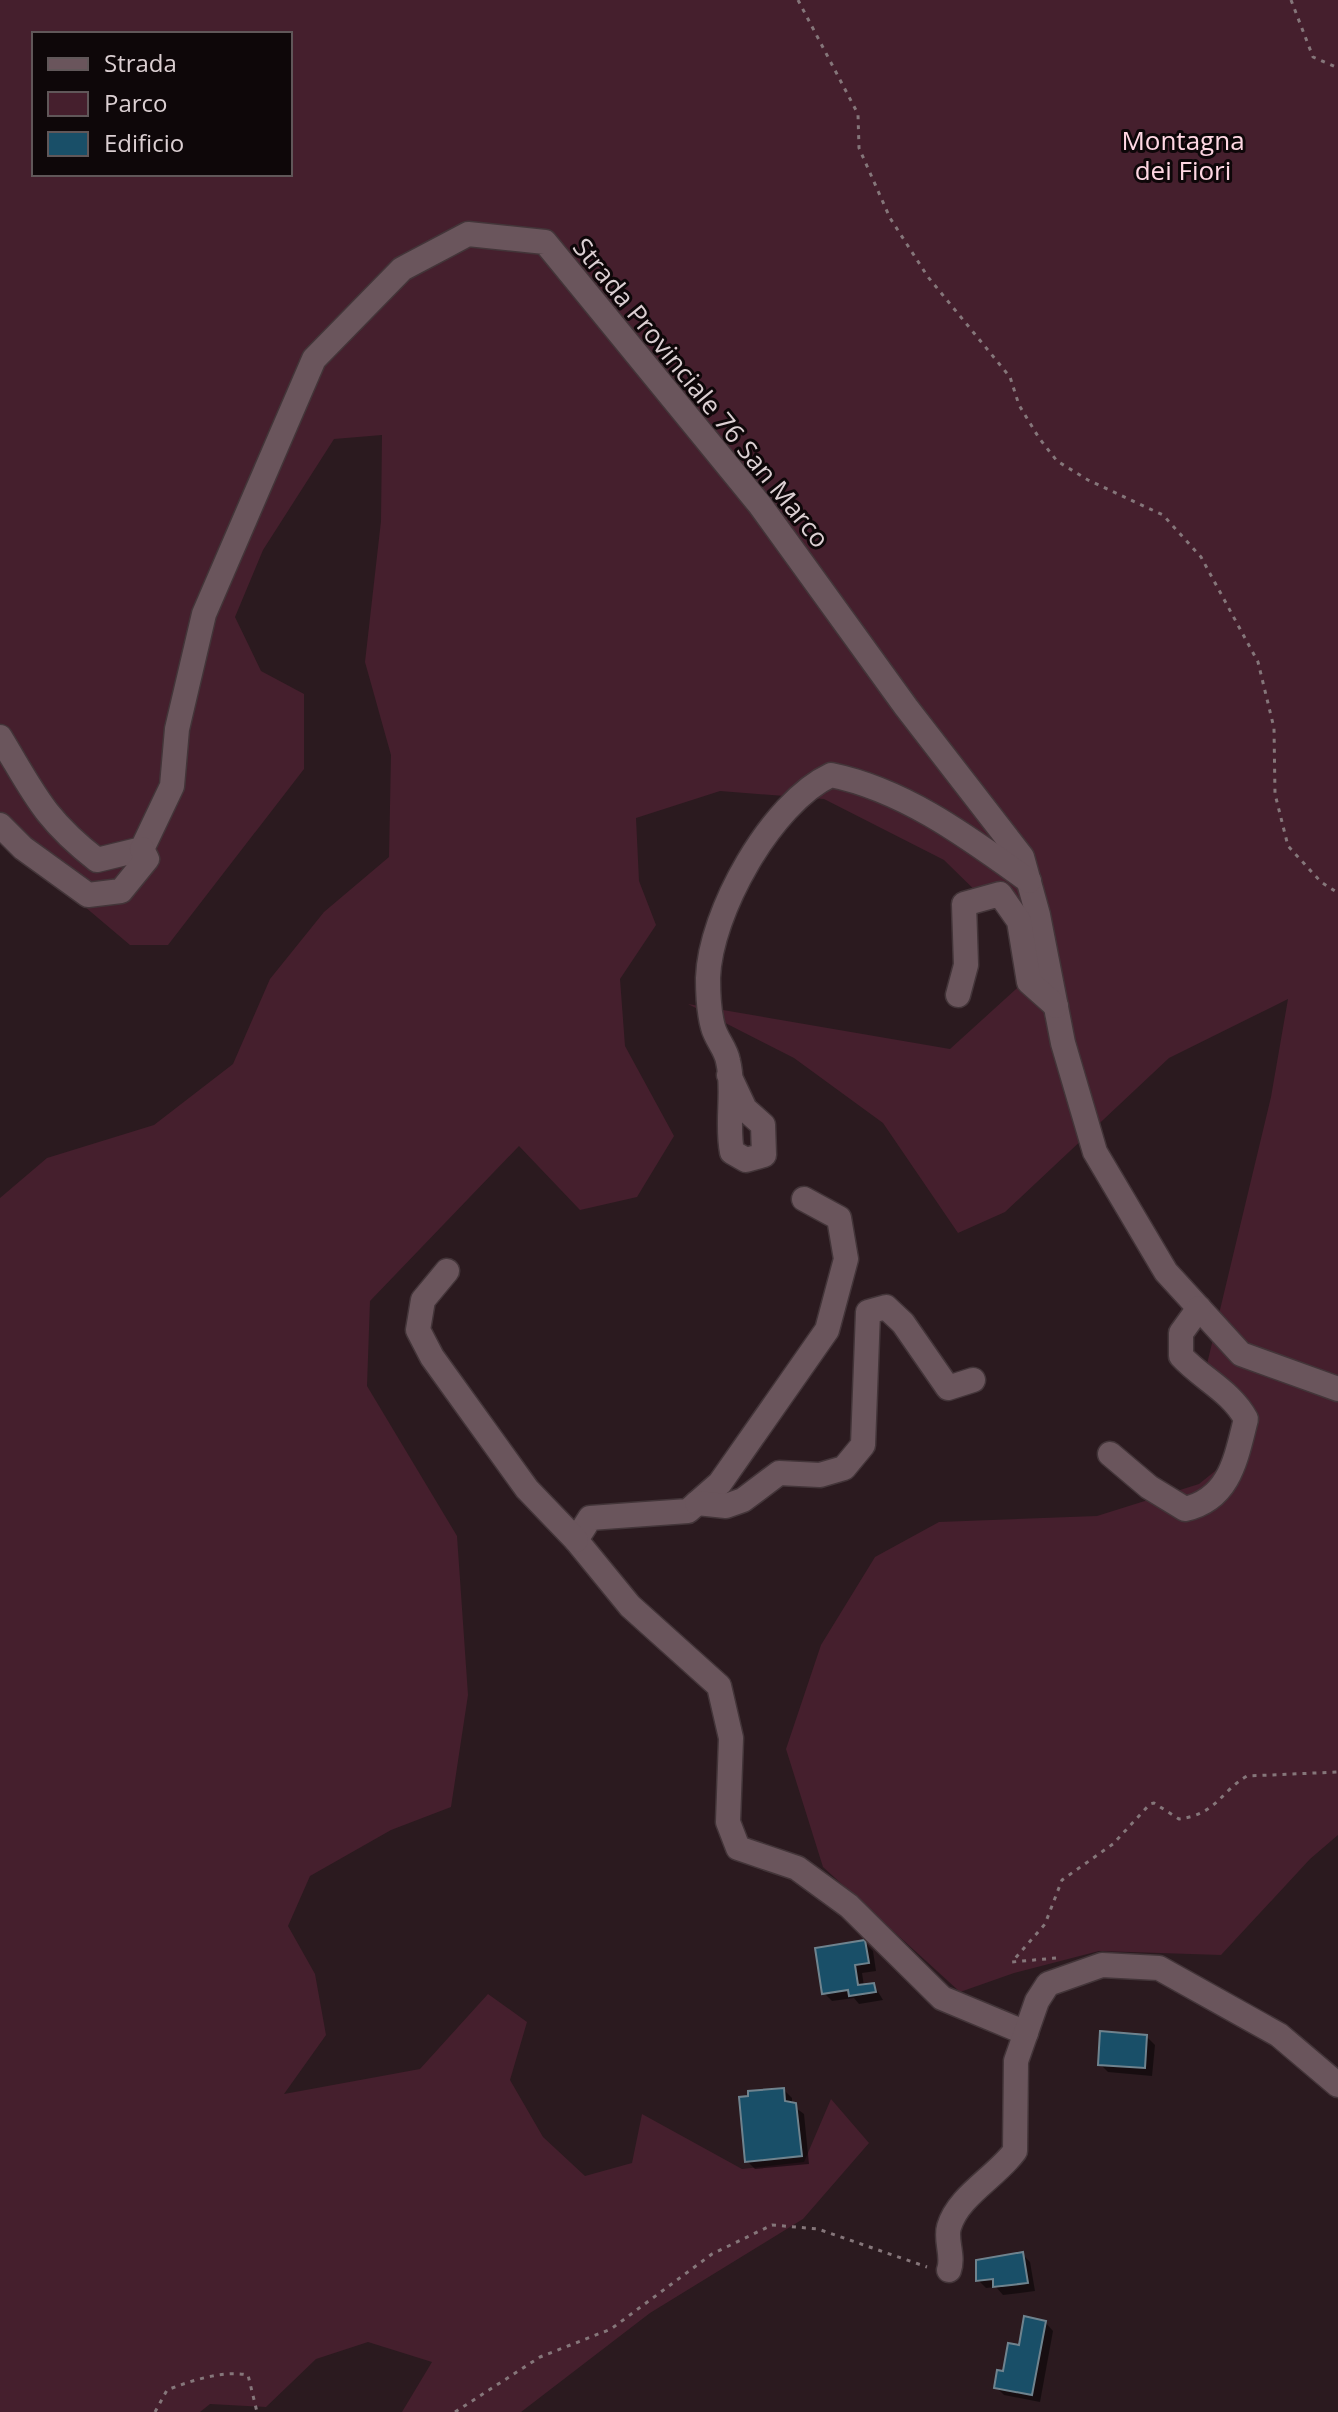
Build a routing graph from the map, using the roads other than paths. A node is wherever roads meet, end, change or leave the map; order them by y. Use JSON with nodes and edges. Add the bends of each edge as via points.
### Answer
{"nodes":[{"id":1,"x":0,"y":737,"type":"edge"},
{"id":2,"x":0,"y":825,"type":"edge"},
{"id":3,"x":142,"y":849,"type":"junction"},
{"id":4,"x":1029,"y":881,"type":"junction"},
{"id":5,"x":958,"y":995,"type":"dead end"},
{"id":6,"x":1056,"y":1006,"type":"junction"},
{"id":7,"x":729,"y":1075,"type":"dead end"},
{"id":8,"x":804,"y":1199,"type":"dead end"},
{"id":9,"x":447,"y":1271,"type":"dead end"},
{"id":10,"x":1199,"y":1308,"type":"junction"},
{"id":11,"x":973,"y":1380,"type":"dead end"},
{"id":12,"x":1338,"y":1389,"type":"edge"},
{"id":13,"x":1110,"y":1454,"type":"dead end"},
{"id":14,"x":697,"y":1503,"type":"junction"},
{"id":15,"x":576,"y":1540,"type":"junction"},
{"id":16,"x":1026,"y":2033,"type":"junction"},
{"id":17,"x":1338,"y":2085,"type":"edge"},
{"id":18,"x":949,"y":2270,"type":"road end"}],
"edges":[{"from":1,"to":3,"type":"street","via":[[34,799],[63,833],[97,860]]},
{"from":2,"to":3,"type":"street","name":"Strada Provinciale 76 San Marco","via":[[88,895],[121,891],[143,868],[147,859]]},
{"from":3,"to":4,"type":"street","name":"Strada Provinciale 76 San Marco","via":[[172,786],[177,729],[204,614],[314,359],[402,269],[468,234],[545,242],[760,505],[1022,857]]},
{"from":4,"to":6,"type":"street","name":"Strada Provinciale 76 San Marco"},
{"from":4,"to":7,"type":"street","via":[[939,820],[883,790],[831,775],[814,783],[781,815],[734,888],[715,933],[708,978],[713,1028],[729,1061]]},
{"from":5,"to":6,"type":"street","via":[[966,965],[964,904],[1000,894],[1019,921],[1029,982]]},
{"from":6,"to":10,"type":"street","name":"Strada Provinciale 76 San Marco","via":[[1095,1152],[1166,1272]]},
{"from":8,"to":14,"type":"street","via":[[839,1218],[846,1259],[827,1330],[720,1483]]},
{"from":9,"to":15,"type":"street","via":[[423,1300],[418,1330],[527,1489]]},
{"from":10,"to":12,"type":"street","name":"Strada Provinciale 76 San Marco","via":[[1241,1354]]},
{"from":10,"to":13,"type":"street","via":[[1181,1333],[1181,1356],[1235,1399],[1246,1419],[1232,1472],[1206,1505],[1185,1509]]},
{"from":11,"to":14,"type":"street","via":[[948,1388],[903,1323],[886,1307],[868,1312],[863,1445],[844,1468],[820,1475],[779,1473],[743,1500],[726,1506]]},
{"from":14,"to":15,"type":"street","via":[[688,1511],[590,1518]]},
{"from":15,"to":16,"type":"street","via":[[630,1606],[719,1686],[731,1738],[728,1822],[738,1848],[797,1868],[849,1906],[942,1998]]},
{"from":16,"to":17,"type":"street","via":[[1048,1984],[1061,1977],[1102,1965],[1159,1968],[1279,2035]]},
{"from":16,"to":18,"type":"street","via":[[1016,2061],[1015,2151],[960,2206],[948,2229]]}]}
